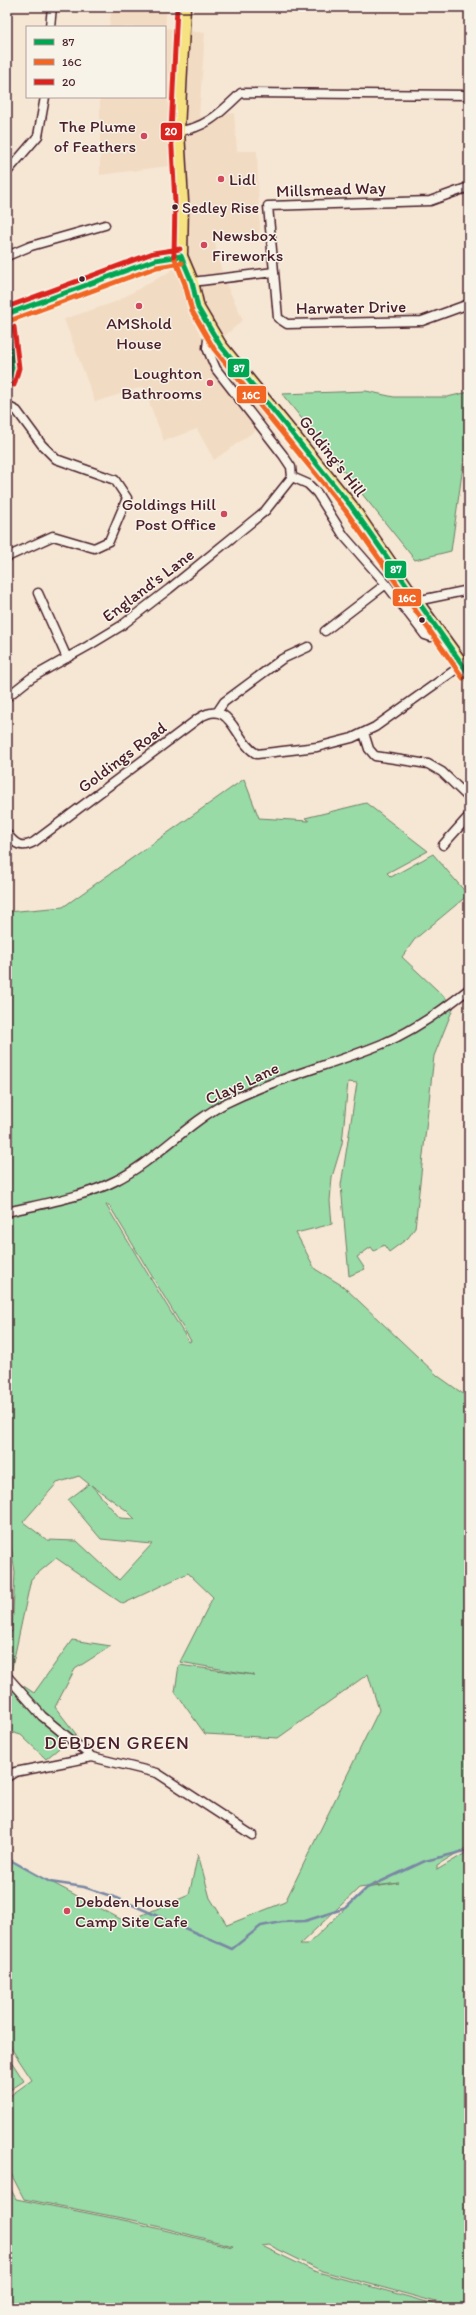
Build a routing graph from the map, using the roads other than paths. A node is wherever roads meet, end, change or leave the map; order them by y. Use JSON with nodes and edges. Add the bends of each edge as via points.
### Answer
{"nodes":[{"id":1,"x":52,"y":7,"type":"edge"},
{"id":2,"x":184,"y":7,"type":"edge"},
{"id":3,"x":50,"y":26,"type":"edge"},
{"id":4,"x":469,"y":95,"type":"edge"},
{"id":5,"x":45,"y":98,"type":"edge"},
{"id":6,"x":178,"y":131,"type":"junction"},
{"id":7,"x":7,"y":172,"type":"edge"},
{"id":8,"x":469,"y":187,"type":"edge"},
{"id":9,"x":105,"y":225,"type":"dead end"},
{"id":10,"x":7,"y":256,"type":"edge"},
{"id":11,"x":181,"y":256,"type":"junction"},
{"id":12,"x":274,"y":272,"type":"junction"},
{"id":13,"x":192,"y":282,"type":"junction"},
{"id":14,"x":469,"y":304,"type":"edge"},
{"id":15,"x":7,"y":314,"type":"edge"},
{"id":16,"x":7,"y":328,"type":"edge"},
{"id":17,"x":214,"y":336,"type":"junction"},
{"id":18,"x":7,"y":383,"type":"edge"},
{"id":19,"x":7,"y":406,"type":"edge"},
{"id":20,"x":292,"y":477,"type":"junction"},
{"id":21,"x":7,"y":557,"type":"edge"},
{"id":22,"x":386,"y":584,"type":"junction"},
{"id":23,"x":469,"y":590,"type":"edge"},
{"id":24,"x":38,"y":593,"type":"dead end"},
{"id":25,"x":416,"y":601,"type":"junction"},
{"id":26,"x":324,"y":630,"type":"dead end"},
{"id":27,"x":440,"y":635,"type":"junction"},
{"id":28,"x":308,"y":647,"type":"dead end"},
{"id":29,"x":67,"y":658,"type":"junction"},
{"id":30,"x":466,"y":670,"type":"edge"},
{"id":31,"x":7,"y":697,"type":"edge"},
{"id":32,"x":218,"y":711,"type":"junction"},
{"id":33,"x":364,"y":733,"type":"junction"},
{"id":34,"x":469,"y":798,"type":"edge"},
{"id":35,"x":469,"y":816,"type":"edge"},
{"id":36,"x":7,"y":834,"type":"edge"},
{"id":37,"x":444,"y":845,"type":"dead end"},
{"id":38,"x":469,"y":989,"type":"edge"},
{"id":39,"x":7,"y":1212,"type":"edge"},
{"id":40,"x":7,"y":1676,"type":"edge"},
{"id":41,"x":92,"y":1757,"type":"junction"},
{"id":42,"x":7,"y":1777,"type":"edge"},
{"id":43,"x":252,"y":1835,"type":"dead end"}],
"edges":[{"from":1,"to":3,"type":"street"},
{"from":2,"to":6,"type":"main road"},
{"from":4,"to":6,"type":"street","via":[[241,93],[211,120]]},
{"from":5,"to":7,"type":"street","via":[[38,136]]},
{"from":6,"to":11,"type":"main road","via":[[182,213]]},
{"from":8,"to":12,"type":"street","name":"Millsmead Way","via":[[430,201],[268,206]]},
{"from":9,"to":10,"type":"street"},
{"from":11,"to":13,"type":"main road","name":"Golding's Hill"},
{"from":11,"to":15,"type":"main road","via":[[155,260]]},
{"from":12,"to":13,"type":"street"},
{"from":12,"to":14,"type":"street","name":"Harwater Drive","via":[[278,318],[287,324],[422,321]]},
{"from":13,"to":17,"type":"main road","name":"Golding's Hill","via":[[198,308]]},
{"from":16,"to":18,"type":"street","via":[[12,368]]},
{"from":17,"to":20,"type":"street","via":[[208,339],[206,348],[216,369],[283,455],[291,467]]},
{"from":17,"to":25,"type":"main road","name":"Golding's Hill","via":[[351,506]]},
{"from":19,"to":21,"type":"street","via":[[17,411],[42,445],[56,459],[115,480],[127,498],[109,541],[94,548],[53,536]]},
{"from":20,"to":22,"type":"street","via":[[308,484],[317,493],[344,536]]},
{"from":20,"to":29,"type":"street","name":"England's Lane","via":[[265,511],[234,538],[120,626]]},
{"from":22,"to":26,"type":"street"},
{"from":22,"to":27,"type":"street","via":[[425,635]]},
{"from":23,"to":25,"type":"street"},
{"from":24,"to":29,"type":"street"},
{"from":25,"to":27,"type":"main road","name":"Golding's Hill"},
{"from":27,"to":30,"type":"main road","name":"Golding's Hill"},
{"from":28,"to":32,"type":"street","via":[[282,659],[224,702]]},
{"from":29,"to":31,"type":"street","name":"England's Lane","via":[[31,678]]},
{"from":30,"to":33,"type":"street"},
{"from":32,"to":33,"type":"street","via":[[228,718],[257,754],[317,747]]},
{"from":32,"to":36,"type":"street","name":"Goldings Road","via":[[212,711],[199,718],[29,845],[18,845]]},
{"from":33,"to":34,"type":"street","via":[[369,749],[375,756],[428,764],[442,772]]},
{"from":35,"to":37,"type":"street"},
{"from":38,"to":39,"type":"street","name":"Clays Lane","via":[[440,1012],[383,1044],[265,1085],[225,1104],[143,1164],[114,1181],[91,1190]]},
{"from":40,"to":41,"type":"street","via":[[42,1716]]},
{"from":41,"to":42,"type":"street","via":[[15,1772]]},
{"from":41,"to":43,"type":"street","via":[[157,1773]]}]}
